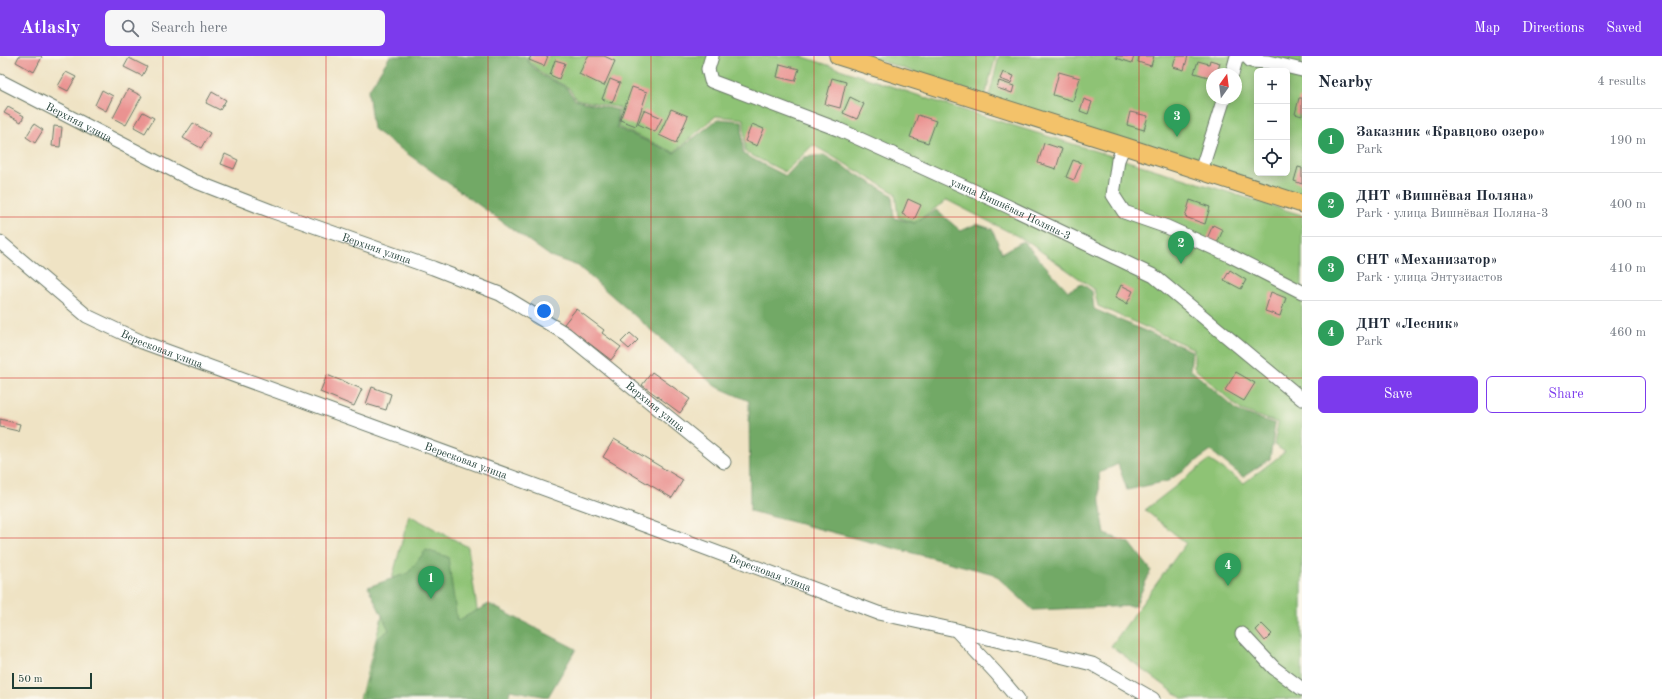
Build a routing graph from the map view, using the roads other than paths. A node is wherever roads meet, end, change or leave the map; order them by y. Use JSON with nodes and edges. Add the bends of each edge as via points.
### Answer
{"nodes":[{"id":1,"x":712,"y":56,"type":"edge"},
{"id":2,"x":838,"y":56,"type":"edge"},
{"id":3,"x":1237,"y":56,"type":"edge"},
{"id":4,"x":1246,"y":56,"type":"edge"},
{"id":5,"x":1234,"y":68,"type":"edge"},
{"id":6,"x":1302,"y":70,"type":"edge"},
{"id":7,"x":0,"y":81,"type":"edge"},
{"id":8,"x":1222,"y":104,"type":"edge"},
{"id":9,"x":1124,"y":146,"type":"junction"},
{"id":10,"x":1201,"y":171,"type":"junction"},
{"id":11,"x":1302,"y":204,"type":"edge"},
{"id":12,"x":0,"y":242,"type":"edge"},
{"id":13,"x":1302,"y":292,"type":"edge"},
{"id":14,"x":1302,"y":400,"type":"edge"},
{"id":15,"x":724,"y":462,"type":"dead end"},
{"id":16,"x":956,"y":630,"type":"junction"},
{"id":17,"x":1242,"y":634,"type":"dead end"},
{"id":18,"x":1302,"y":689,"type":"edge"},
{"id":19,"x":1018,"y":699,"type":"edge"},
{"id":20,"x":1153,"y":699,"type":"edge"}],
"edges":[{"from":1,"to":14,"type":"street","name":"улица Вишнёвая Поляна-3","via":[[708,69],[711,81],[840,130],[1154,276]]},
{"from":2,"to":9,"type":"main road"},
{"from":3,"to":5,"type":"street"},
{"from":4,"to":6,"type":"street","via":[[1251,61]]},
{"from":7,"to":15,"type":"street","name":"Верхняя улица","via":[[194,181],[500,294],[566,334]]},
{"from":8,"to":10,"type":"street"},
{"from":9,"to":10,"type":"main road"},
{"from":9,"to":13,"type":"street","via":[[1118,160],[1113,195],[1124,212],[1167,227]]},
{"from":10,"to":11,"type":"main road"},
{"from":12,"to":16,"type":"street","name":"Вересковая улица","via":[[87,316],[142,342],[878,613]]},
{"from":16,"to":19,"type":"street"},
{"from":16,"to":20,"type":"street","name":"Вересковая улица","via":[[1092,664]]},
{"from":17,"to":18,"type":"street","via":[[1274,668]]}]}
